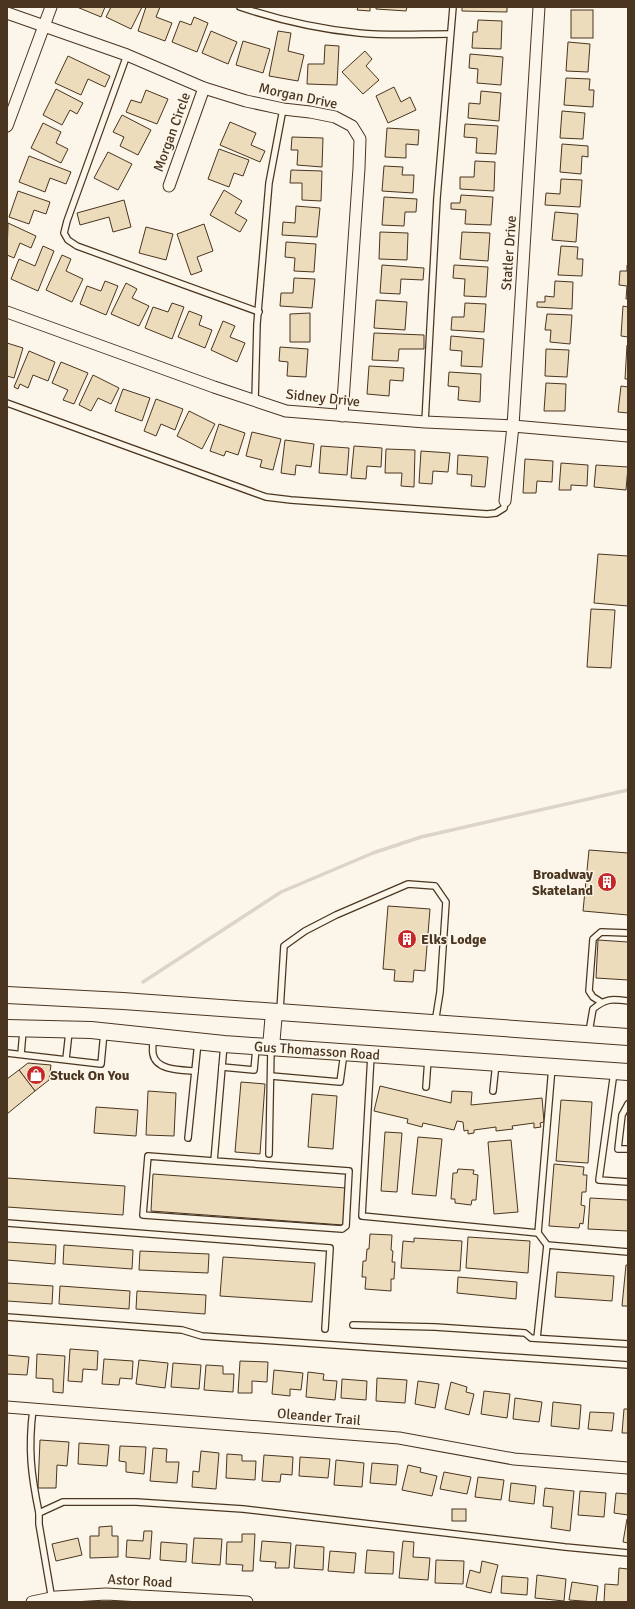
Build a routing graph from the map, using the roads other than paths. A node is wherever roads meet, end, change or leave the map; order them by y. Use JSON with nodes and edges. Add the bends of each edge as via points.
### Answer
{"nodes":[{"id":1,"x":51,"y":7,"type":"edge"},
{"id":2,"x":240,"y":7,"type":"edge"},
{"id":3,"x":453,"y":7,"type":"edge"},
{"id":4,"x":539,"y":7,"type":"edge"},
{"id":5,"x":7,"y":13,"type":"edge"},
{"id":6,"x":44,"y":26,"type":"junction"},
{"id":7,"x":450,"y":34,"type":"junction"},
{"id":8,"x":127,"y":55,"type":"junction"},
{"id":9,"x":204,"y":88,"type":"junction"},
{"id":10,"x":283,"y":109,"type":"junction"},
{"id":11,"x":7,"y":126,"type":"edge"},
{"id":12,"x":169,"y":186,"type":"dead end"},
{"id":13,"x":7,"y":312,"type":"edge"},
{"id":14,"x":259,"y":312,"type":"junction"},
{"id":15,"x":255,"y":401,"type":"junction"},
{"id":16,"x":7,"y":403,"type":"edge"},
{"id":17,"x":342,"y":416,"type":"junction"},
{"id":18,"x":425,"y":422,"type":"junction"},
{"id":19,"x":513,"y":426,"type":"junction"},
{"id":20,"x":628,"y":436,"type":"edge"},
{"id":21,"x":505,"y":501,"type":"joint"},
{"id":22,"x":628,"y":933,"type":"edge"},
{"id":23,"x":7,"y":995,"type":"edge"},
{"id":24,"x":628,"y":1000,"type":"edge"},
{"id":25,"x":601,"y":1002,"type":"junction"},
{"id":26,"x":277,"y":1012,"type":"junction"},
{"id":27,"x":434,"y":1024,"type":"junction"},
{"id":28,"x":7,"y":1028,"type":"edge"},
{"id":29,"x":23,"y":1028,"type":"junction"},
{"id":30,"x":69,"y":1030,"type":"junction"},
{"id":31,"x":104,"y":1032,"type":"junction"},
{"id":32,"x":589,"y":1035,"type":"junction"},
{"id":33,"x":154,"y":1037,"type":"junction"},
{"id":34,"x":628,"y":1038,"type":"edge"},
{"id":35,"x":198,"y":1042,"type":"junction"},
{"id":36,"x":224,"y":1044,"type":"junction"},
{"id":37,"x":264,"y":1047,"type":"junction"},
{"id":38,"x":7,"y":1053,"type":"edge"},
{"id":39,"x":344,"y":1053,"type":"junction"},
{"id":40,"x":21,"y":1054,"type":"junction"},
{"id":41,"x":372,"y":1054,"type":"junction"},
{"id":42,"x":428,"y":1058,"type":"junction"},
{"id":43,"x":66,"y":1059,"type":"junction"},
{"id":44,"x":496,"y":1063,"type":"junction"},
{"id":45,"x":222,"y":1067,"type":"junction"},
{"id":46,"x":552,"y":1067,"type":"junction"},
{"id":47,"x":195,"y":1071,"type":"junction"},
{"id":48,"x":621,"y":1072,"type":"edge"},
{"id":49,"x":271,"y":1076,"type":"junction"},
{"id":50,"x":426,"y":1086,"type":"dead end"},
{"id":51,"x":493,"y":1091,"type":"dead end"},
{"id":52,"x":628,"y":1104,"type":"edge"},
{"id":53,"x":188,"y":1138,"type":"dead end"},
{"id":54,"x":628,"y":1149,"type":"edge"},
{"id":55,"x":269,"y":1154,"type":"dead end"},
{"id":56,"x":214,"y":1161,"type":"junction"},
{"id":57,"x":628,"y":1182,"type":"edge"},
{"id":58,"x":7,"y":1223,"type":"edge"},
{"id":59,"x":538,"y":1233,"type":"junction"},
{"id":60,"x":547,"y":1245,"type":"junction"},
{"id":61,"x":628,"y":1252,"type":"edge"},
{"id":62,"x":7,"y":1317,"type":"edge"},
{"id":63,"x":353,"y":1325,"type":"dead end"},
{"id":64,"x":325,"y":1329,"type":"dead end"},
{"id":65,"x":537,"y":1338,"type":"junction"},
{"id":66,"x":628,"y":1344,"type":"edge"},
{"id":67,"x":628,"y":1365,"type":"edge"},
{"id":68,"x":7,"y":1407,"type":"edge"},
{"id":69,"x":33,"y":1409,"type":"junction"},
{"id":70,"x":628,"y":1468,"type":"edge"},
{"id":71,"x":39,"y":1513,"type":"junction"},
{"id":72,"x":628,"y":1553,"type":"edge"},
{"id":73,"x":52,"y":1600,"type":"edge"},
{"id":74,"x":32,"y":1602,"type":"edge"},
{"id":75,"x":247,"y":1602,"type":"edge"}],
"edges":[{"from":1,"to":6,"type":"street"},
{"from":2,"to":7,"type":"lane","via":[[283,21],[360,34]]},
{"from":3,"to":7,"type":"lane"},
{"from":4,"to":19,"type":"street","name":"Statler Drive"},
{"from":5,"to":6,"type":"street","name":"Morgan Drive"},
{"from":6,"to":8,"type":"street","name":"Morgan Drive"},
{"from":6,"to":11,"type":"street"},
{"from":7,"to":18,"type":"lane","via":[[437,198]]},
{"from":8,"to":9,"type":"street","name":"Morgan Drive"},
{"from":8,"to":14,"type":"lane","via":[[64,233],[68,240],[77,246]]},
{"from":9,"to":10,"type":"street","name":"Morgan Drive"},
{"from":9,"to":12,"type":"street","name":"Morgan Circle"},
{"from":10,"to":14,"type":"lane","via":[[269,183]]},
{"from":10,"to":17,"type":"street","name":"Morgan Drive","via":[[334,117],[352,126],[360,139]]},
{"from":13,"to":15,"type":"street","name":"Sidney Drive"},
{"from":14,"to":15,"type":"lane"},
{"from":15,"to":17,"type":"street","name":"Sidney Drive","via":[[286,411]]},
{"from":16,"to":21,"type":"lane","via":[[266,497],[487,514],[496,513],[504,508]]},
{"from":17,"to":18,"type":"street","name":"Sidney Drive"},
{"from":18,"to":19,"type":"street","name":"Sidney Drive"},
{"from":19,"to":20,"type":"street","name":"Sidney Drive"},
{"from":19,"to":21,"type":"street","name":"Statler Drive"},
{"from":22,"to":25,"type":"lane","via":[[601,932],[593,939],[589,992]]},
{"from":23,"to":26,"type":"main road"},
{"from":24,"to":25,"type":"lane","via":[[608,999]]},
{"from":25,"to":32,"type":"lane","via":[[593,1009]]},
{"from":26,"to":27,"type":"main road"},
{"from":26,"to":27,"type":"lane","via":[[284,946],[305,931],[336,915],[408,884],[435,886],[446,902],[440,992]]},
{"from":26,"to":37,"type":"main road"},
{"from":27,"to":32,"type":"main road"},
{"from":28,"to":29,"type":"main road","name":"Gus Thomasson Road"},
{"from":29,"to":30,"type":"main road","name":"Gus Thomasson Road"},
{"from":29,"to":40,"type":"lane"},
{"from":30,"to":31,"type":"main road","name":"Gus Thomasson Road"},
{"from":30,"to":43,"type":"lane"},
{"from":31,"to":33,"type":"main road","name":"Gus Thomasson Road"},
{"from":31,"to":43,"type":"lane","via":[[101,1064]]},
{"from":32,"to":34,"type":"main road"},
{"from":33,"to":35,"type":"main road","name":"Gus Thomasson Road"},
{"from":33,"to":47,"type":"lane","via":[[153,1054],[156,1061],[169,1069]]},
{"from":35,"to":36,"type":"main road","name":"Gus Thomasson Road"},
{"from":35,"to":47,"type":"lane"},
{"from":36,"to":37,"type":"main road","name":"Gus Thomasson Road"},
{"from":36,"to":45,"type":"lane"},
{"from":37,"to":39,"type":"main road","name":"Gus Thomasson Road"},
{"from":37,"to":45,"type":"lane","via":[[254,1070]]},
{"from":37,"to":49,"type":"lane"},
{"from":38,"to":40,"type":"lane"},
{"from":39,"to":41,"type":"main road","name":"Gus Thomasson Road"},
{"from":39,"to":49,"type":"lane","via":[[340,1082]]},
{"from":40,"to":43,"type":"lane"},
{"from":41,"to":42,"type":"main road","name":"Gus Thomasson Road"},
{"from":41,"to":59,"type":"lane","via":[[362,1216]]},
{"from":42,"to":44,"type":"main road","name":"Gus Thomasson Road"},
{"from":42,"to":50,"type":"lane"},
{"from":44,"to":46,"type":"main road","name":"Gus Thomasson Road"},
{"from":44,"to":51,"type":"lane"},
{"from":45,"to":56,"type":"lane"},
{"from":46,"to":48,"type":"main road","name":"Gus Thomasson Road"},
{"from":46,"to":59,"type":"lane"},
{"from":47,"to":53,"type":"lane"},
{"from":48,"to":57,"type":"lane","via":[[599,1180]]},
{"from":49,"to":55,"type":"lane"},
{"from":52,"to":54,"type":"lane","via":[[622,1115],[618,1149]]},
{"from":56,"to":56,"type":"lane","via":[[349,1171],[346,1226],[342,1229],[143,1215],[148,1156]]},
{"from":58,"to":64,"type":"lane","via":[[330,1248]]},
{"from":59,"to":60,"type":"lane"},
{"from":60,"to":61,"type":"lane"},
{"from":60,"to":65,"type":"lane"},
{"from":62,"to":67,"type":"lane","via":[[182,1330],[202,1336]]},
{"from":63,"to":65,"type":"lane","via":[[525,1333],[531,1338]]},
{"from":65,"to":66,"type":"lane"},
{"from":68,"to":69,"type":"street","name":"Oleander Trail"},
{"from":69,"to":70,"type":"street","name":"Oleander Trail","via":[[399,1438],[514,1459]]},
{"from":69,"to":71,"type":"lane","via":[[30,1466]]},
{"from":71,"to":72,"type":"lane","via":[[63,1502],[136,1502],[243,1509]]},
{"from":71,"to":73,"type":"lane"},
{"from":73,"to":74,"type":"street","name":"Astor Road"},
{"from":73,"to":75,"type":"street","name":"Astor Road","via":[[106,1594]]}]}
